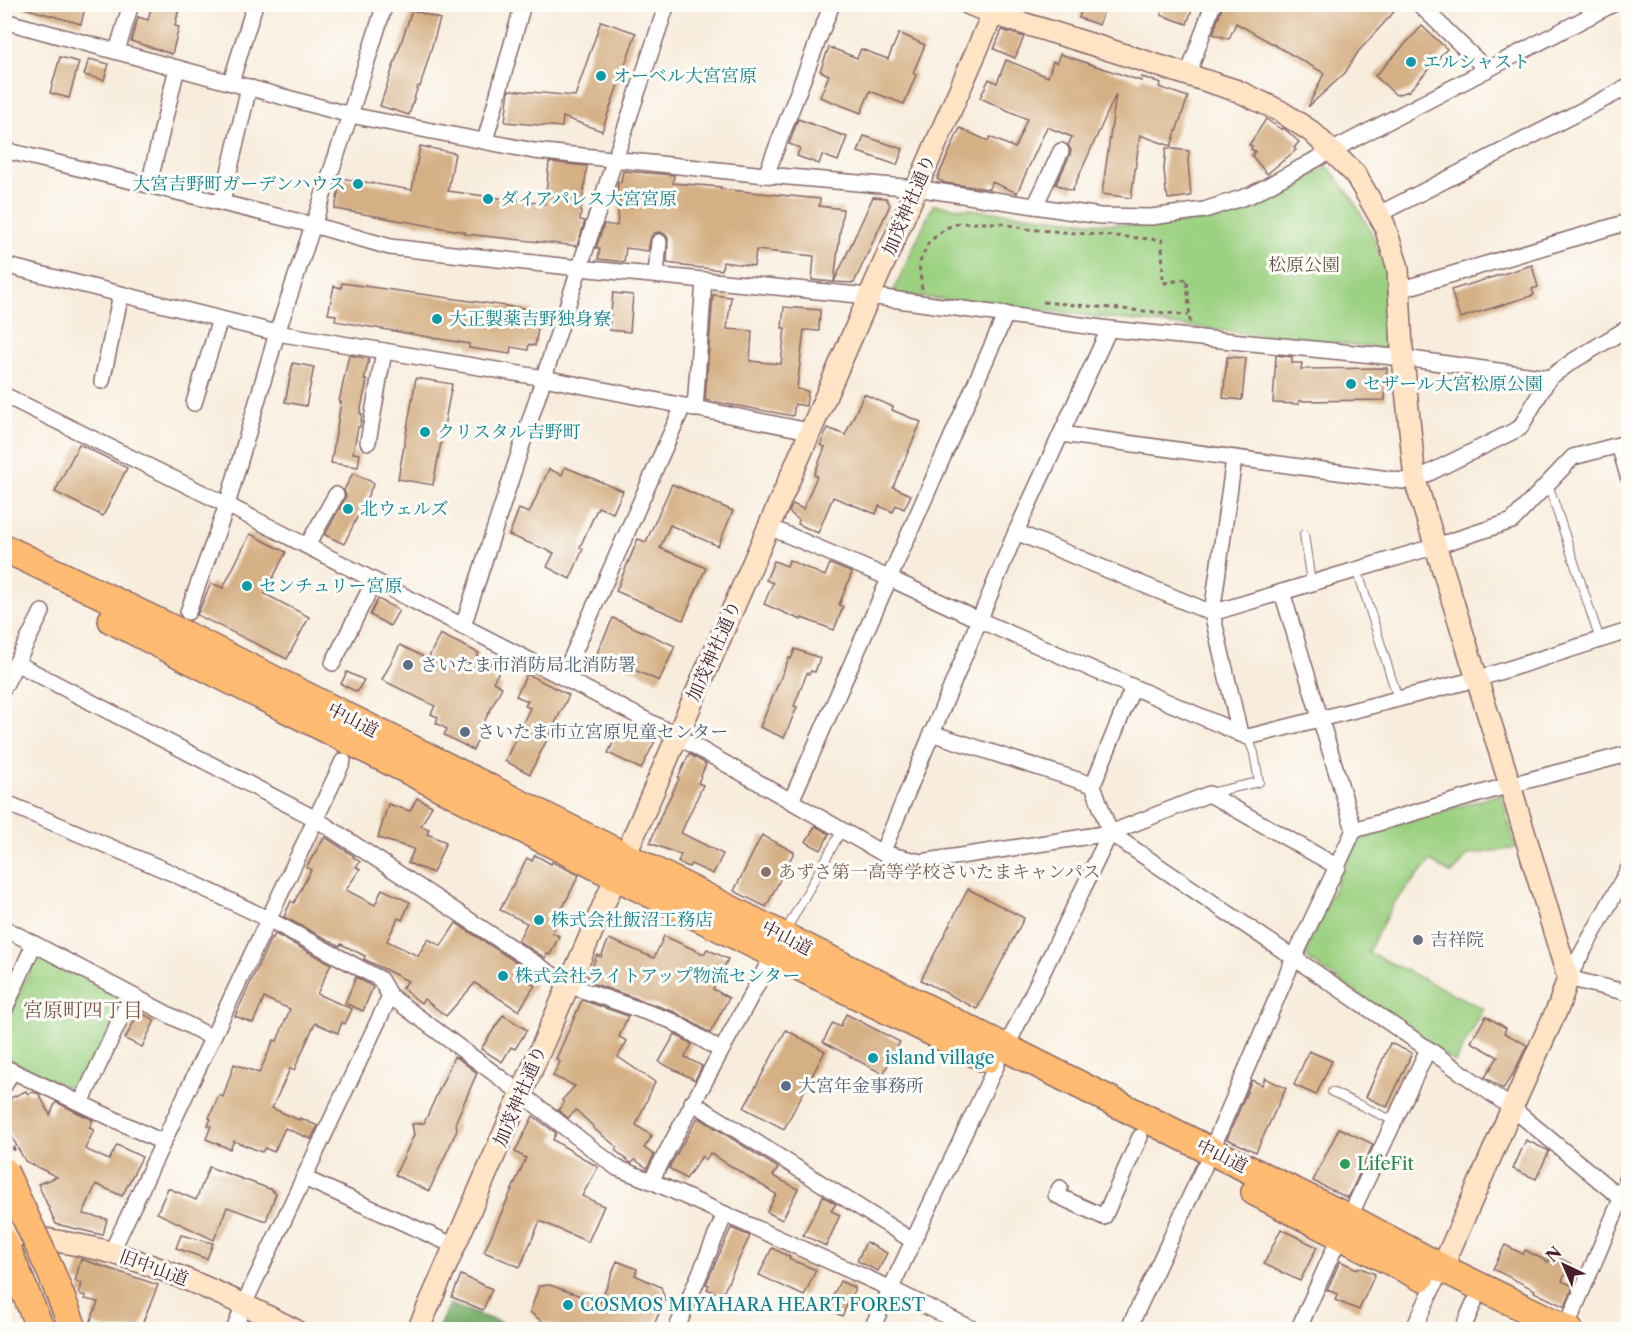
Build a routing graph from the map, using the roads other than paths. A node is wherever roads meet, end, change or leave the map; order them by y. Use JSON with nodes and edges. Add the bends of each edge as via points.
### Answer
{"nodes":[{"id":1,"x":131,"y":4,"type":"edge"},
{"id":2,"x":255,"y":4,"type":"edge"},
{"id":3,"x":385,"y":4,"type":"edge"},
{"id":4,"x":523,"y":4,"type":"edge"},
{"id":5,"x":667,"y":4,"type":"edge"},
{"id":6,"x":832,"y":4,"type":"edge"},
{"id":7,"x":969,"y":4,"type":"edge"},
{"id":8,"x":1213,"y":4,"type":"edge"},
{"id":9,"x":1419,"y":4,"type":"edge"},
{"id":10,"x":1613,"y":4,"type":"edge"},
{"id":11,"x":995,"y":9,"type":"edge"},
{"id":12,"x":4,"y":21,"type":"edge"},
{"id":13,"x":117,"y":51,"type":"junction"},
{"id":14,"x":177,"y":68,"type":"junction"},
{"id":15,"x":1487,"y":70,"type":"junction"},
{"id":16,"x":1188,"y":75,"type":"junction"},
{"id":17,"x":231,"y":82,"type":"junction"},
{"id":18,"x":249,"y":87,"type":"junction"},
{"id":19,"x":1629,"y":87,"type":"edge"},
{"id":20,"x":350,"y":115,"type":"junction"},
{"id":21,"x":485,"y":141,"type":"junction"},
{"id":22,"x":4,"y":150,"type":"edge"},
{"id":23,"x":1061,"y":151,"type":"dead end"},
{"id":24,"x":1331,"y":151,"type":"junction"},
{"id":25,"x":615,"y":159,"type":"junction"},
{"id":26,"x":766,"y":175,"type":"junction"},
{"id":27,"x":148,"y":184,"type":"junction"},
{"id":28,"x":916,"y":188,"type":"junction"},
{"id":29,"x":222,"y":202,"type":"junction"},
{"id":30,"x":1035,"y":206,"type":"junction"},
{"id":31,"x":1379,"y":214,"type":"junction"},
{"id":32,"x":1629,"y":222,"type":"edge"},
{"id":33,"x":313,"y":225,"type":"junction"},
{"id":34,"x":658,"y":242,"type":"dead end"},
{"id":35,"x":4,"y":265,"type":"edge"},
{"id":36,"x":579,"y":268,"type":"junction"},
{"id":37,"x":656,"y":275,"type":"junction"},
{"id":38,"x":704,"y":280,"type":"junction"},
{"id":39,"x":1399,"y":290,"type":"junction"},
{"id":40,"x":121,"y":294,"type":"junction"},
{"id":41,"x":869,"y":296,"type":"junction"},
{"id":42,"x":1006,"y":314,"type":"junction"},
{"id":43,"x":220,"y":319,"type":"junction"},
{"id":44,"x":1629,"y":328,"type":"edge"},
{"id":45,"x":1109,"y":329,"type":"junction"},
{"id":46,"x":277,"y":333,"type":"junction"},
{"id":47,"x":384,"y":351,"type":"junction"},
{"id":48,"x":1404,"y":358,"type":"junction"},
{"id":49,"x":544,"y":378,"type":"junction"},
{"id":50,"x":1549,"y":378,"type":"junction"},
{"id":51,"x":102,"y":381,"type":"dead end"},
{"id":52,"x":4,"y":395,"type":"edge"},
{"id":53,"x":194,"y":403,"type":"dead end"},
{"id":54,"x":689,"y":408,"type":"junction"},
{"id":55,"x":809,"y":431,"type":"junction"},
{"id":56,"x":1061,"y":434,"type":"junction"},
{"id":57,"x":368,"y":442,"type":"dead end"},
{"id":58,"x":1624,"y":443,"type":"edge"},
{"id":59,"x":1234,"y":459,"type":"junction"},
{"id":60,"x":1629,"y":476,"type":"edge"},
{"id":61,"x":1415,"y":480,"type":"junction"},
{"id":62,"x":1548,"y":484,"type":"junction"},
{"id":63,"x":336,"y":495,"type":"dead end"},
{"id":64,"x":227,"y":505,"type":"junction"},
{"id":65,"x":769,"y":527,"type":"junction"},
{"id":66,"x":1016,"y":532,"type":"junction"},
{"id":67,"x":1304,"y":534,"type":"dead end"},
{"id":68,"x":307,"y":546,"type":"junction"},
{"id":69,"x":1436,"y":546,"type":"junction"},
{"id":70,"x":4,"y":548,"type":"edge"},
{"id":71,"x":4,"y":568,"type":"edge"},
{"id":72,"x":1357,"y":570,"type":"junction"},
{"id":73,"x":889,"y":578,"type":"junction"},
{"id":74,"x":374,"y":581,"type":"junction"},
{"id":75,"x":1311,"y":584,"type":"junction"},
{"id":76,"x":1282,"y":592,"type":"junction"},
{"id":77,"x":42,"y":612,"type":"dead end"},
{"id":78,"x":188,"y":612,"type":"dead end"},
{"id":79,"x":1212,"y":613,"type":"junction"},
{"id":80,"x":978,"y":620,"type":"junction"},
{"id":81,"x":463,"y":626,"type":"junction"},
{"id":82,"x":1629,"y":632,"type":"edge"},
{"id":83,"x":1600,"y":640,"type":"junction"},
{"id":84,"x":16,"y":663,"type":"junction"},
{"id":85,"x":333,"y":663,"type":"dead end"},
{"id":86,"x":563,"y":677,"type":"junction"},
{"id":87,"x":1477,"y":679,"type":"junction"},
{"id":88,"x":4,"y":687,"type":"edge"},
{"id":89,"x":1133,"y":687,"type":"junction"},
{"id":90,"x":1398,"y":699,"type":"junction"},
{"id":91,"x":1320,"y":718,"type":"junction"},
{"id":92,"x":931,"y":733,"type":"junction"},
{"id":93,"x":1244,"y":735,"type":"junction"},
{"id":94,"x":677,"y":736,"type":"junction"},
{"id":95,"x":1629,"y":754,"type":"edge"},
{"id":96,"x":343,"y":761,"type":"dead end"},
{"id":97,"x":1093,"y":785,"type":"junction"},
{"id":98,"x":1510,"y":785,"type":"junction"},
{"id":99,"x":1209,"y":794,"type":"junction"},
{"id":100,"x":791,"y":801,"type":"junction"},
{"id":101,"x":4,"y":802,"type":"edge"},
{"id":102,"x":316,"y":819,"type":"junction"},
{"id":103,"x":842,"y":830,"type":"junction"},
{"id":104,"x":1354,"y":830,"type":"junction"},
{"id":105,"x":1110,"y":833,"type":"junction"},
{"id":106,"x":882,"y":853,"type":"junction"},
{"id":107,"x":620,"y":867,"type":"junction"},
{"id":108,"x":1338,"y":867,"type":"junction"},
{"id":109,"x":1629,"y":870,"type":"edge"},
{"id":110,"x":1624,"y":889,"type":"edge"},
{"id":111,"x":268,"y":919,"type":"junction"},
{"id":112,"x":4,"y":928,"type":"edge"},
{"id":113,"x":34,"y":944,"type":"junction"},
{"id":114,"x":778,"y":946,"type":"junction"},
{"id":115,"x":1294,"y":958,"type":"junction"},
{"id":116,"x":1568,"y":978,"type":"junction"},
{"id":117,"x":568,"y":985,"type":"junction"},
{"id":118,"x":1629,"y":993,"type":"edge"},
{"id":119,"x":131,"y":996,"type":"junction"},
{"id":120,"x":390,"y":996,"type":"junction"},
{"id":121,"x":4,"y":1011,"type":"edge"},
{"id":122,"x":211,"y":1037,"type":"junction"},
{"id":123,"x":1428,"y":1049,"type":"junction"},
{"id":124,"x":720,"y":1050,"type":"junction"},
{"id":125,"x":1001,"y":1056,"type":"junction"},
{"id":126,"x":8,"y":1069,"type":"edge"},
{"id":127,"x":4,"y":1086,"type":"edge"},
{"id":128,"x":1332,"y":1092,"type":"dead end"},
{"id":129,"x":522,"y":1094,"type":"junction"},
{"id":130,"x":692,"y":1102,"type":"junction"},
{"id":131,"x":81,"y":1103,"type":"junction"},
{"id":132,"x":1512,"y":1108,"type":"junction"},
{"id":133,"x":1395,"y":1121,"type":"junction"},
{"id":134,"x":1140,"y":1137,"type":"junction"},
{"id":135,"x":162,"y":1142,"type":"junction"},
{"id":136,"x":1207,"y":1159,"type":"junction"},
{"id":137,"x":4,"y":1171,"type":"edge"},
{"id":138,"x":1629,"y":1173,"type":"edge"},
{"id":139,"x":304,"y":1178,"type":"junction"},
{"id":140,"x":651,"y":1181,"type":"junction"},
{"id":141,"x":1060,"y":1188,"type":"dead end"},
{"id":142,"x":1625,"y":1201,"type":"edge"},
{"id":143,"x":725,"y":1214,"type":"junction"},
{"id":144,"x":1345,"y":1227,"type":"junction"},
{"id":145,"x":4,"y":1232,"type":"edge"},
{"id":146,"x":913,"y":1241,"type":"junction"},
{"id":147,"x":4,"y":1242,"type":"edge"},
{"id":148,"x":454,"y":1246,"type":"junction"},
{"id":149,"x":111,"y":1253,"type":"junction"},
{"id":150,"x":1438,"y":1275,"type":"junction"},
{"id":151,"x":890,"y":1288,"type":"junction"},
{"id":152,"x":1474,"y":1303,"type":"junction"},
{"id":153,"x":244,"y":1304,"type":"junction"},
{"id":154,"x":41,"y":1329,"type":"edge"},
{"id":155,"x":74,"y":1329,"type":"edge"},
{"id":156,"x":234,"y":1329,"type":"edge"},
{"id":157,"x":295,"y":1329,"type":"edge"},
{"id":158,"x":418,"y":1329,"type":"edge"},
{"id":159,"x":676,"y":1329,"type":"edge"},
{"id":160,"x":871,"y":1329,"type":"edge"},
{"id":161,"x":975,"y":1329,"type":"edge"},
{"id":162,"x":1128,"y":1329,"type":"edge"},
{"id":163,"x":1298,"y":1329,"type":"edge"},
{"id":164,"x":1413,"y":1329,"type":"edge"},
{"id":165,"x":1461,"y":1329,"type":"edge"},
{"id":166,"x":1527,"y":1329,"type":"edge"},
{"id":167,"x":1568,"y":1329,"type":"edge"}],
"edges":[{"from":1,"to":13,"type":"street"},
{"from":2,"to":17,"type":"street"},
{"from":3,"to":20,"type":"street"},
{"from":4,"to":21,"type":"street"},
{"from":5,"to":25,"type":"street"},
{"from":6,"to":26,"type":"street"},
{"from":7,"to":11,"type":"street"},
{"from":8,"to":16,"type":"street"},
{"from":9,"to":15,"type":"street"},
{"from":10,"to":15,"type":"street"},
{"from":11,"to":16,"type":"street"},
{"from":11,"to":28,"type":"street","name":"加茂神社通り"},
{"from":12,"to":13,"type":"street"},
{"from":13,"to":14,"type":"street"},
{"from":14,"to":17,"type":"street"},
{"from":14,"to":27,"type":"street"},
{"from":15,"to":24,"type":"street"},
{"from":16,"to":24,"type":"street","via":[[1238,91],[1280,111],[1312,132]]},
{"from":17,"to":18,"type":"street"},
{"from":18,"to":20,"type":"street"},
{"from":18,"to":29,"type":"street"},
{"from":19,"to":31,"type":"street"},
{"from":20,"to":21,"type":"street"},
{"from":20,"to":33,"type":"street"},
{"from":21,"to":25,"type":"street","via":[[534,151]]},
{"from":22,"to":27,"type":"street"},
{"from":23,"to":30,"type":"street"},
{"from":24,"to":30,"type":"street","via":[[1251,195],[1204,210],[1151,217],[1100,216]]},
{"from":24,"to":31,"type":"street","via":[[1355,174]]},
{"from":25,"to":26,"type":"street"},
{"from":25,"to":36,"type":"street"},
{"from":26,"to":28,"type":"street"},
{"from":27,"to":29,"type":"street"},
{"from":28,"to":30,"type":"street"},
{"from":28,"to":41,"type":"street","name":"加茂神社通り"},
{"from":29,"to":33,"type":"street"},
{"from":31,"to":39,"type":"street","via":[[1398,267]]},
{"from":32,"to":39,"type":"street"},
{"from":33,"to":36,"type":"street","via":[[390,247]]},
{"from":33,"to":46,"type":"street"},
{"from":34,"to":37,"type":"street"},
{"from":35,"to":40,"type":"street"},
{"from":36,"to":37,"type":"street"},
{"from":36,"to":49,"type":"street"},
{"from":37,"to":38,"type":"street"},
{"from":38,"to":41,"type":"street"},
{"from":38,"to":54,"type":"street"},
{"from":39,"to":48,"type":"street"},
{"from":40,"to":43,"type":"street"},
{"from":40,"to":51,"type":"street"},
{"from":41,"to":42,"type":"street"},
{"from":41,"to":55,"type":"street","name":"加茂神社通り"},
{"from":42,"to":45,"type":"street"},
{"from":42,"to":73,"type":"street"},
{"from":43,"to":46,"type":"street"},
{"from":43,"to":53,"type":"street"},
{"from":44,"to":50,"type":"street"},
{"from":45,"to":48,"type":"street"},
{"from":45,"to":56,"type":"street"},
{"from":46,"to":47,"type":"street"},
{"from":46,"to":64,"type":"street"},
{"from":47,"to":49,"type":"street"},
{"from":47,"to":57,"type":"street"},
{"from":48,"to":50,"type":"street"},
{"from":48,"to":61,"type":"street"},
{"from":49,"to":54,"type":"street"},
{"from":49,"to":81,"type":"street"},
{"from":50,"to":61,"type":"street","via":[[1520,428]]},
{"from":52,"to":64,"type":"street"},
{"from":54,"to":55,"type":"street"},
{"from":54,"to":86,"type":"street"},
{"from":55,"to":65,"type":"street","name":"加茂神社通り"},
{"from":56,"to":59,"type":"street"},
{"from":56,"to":66,"type":"street"},
{"from":58,"to":60,"type":"street"},
{"from":58,"to":62,"type":"street","via":[[1574,457]]},
{"from":59,"to":61,"type":"street"},
{"from":59,"to":79,"type":"street"},
{"from":61,"to":69,"type":"street"},
{"from":62,"to":69,"type":"street","via":[[1512,521]]},
{"from":62,"to":83,"type":"lane"},
{"from":63,"to":68,"type":"street"},
{"from":64,"to":68,"type":"street"},
{"from":64,"to":78,"type":"street"},
{"from":65,"to":73,"type":"street"},
{"from":65,"to":94,"type":"street","name":"加茂神社通り"},
{"from":66,"to":79,"type":"street"},
{"from":66,"to":80,"type":"street"},
{"from":67,"to":75,"type":"lane"},
{"from":68,"to":74,"type":"street"},
{"from":69,"to":72,"type":"street"},
{"from":69,"to":87,"type":"street"},
{"from":70,"to":107,"type":"highway","name":"中山道","via":[[193,640]]},
{"from":71,"to":107,"type":"highway","name":"中山道"},
{"from":72,"to":75,"type":"street"},
{"from":72,"to":90,"type":"lane"},
{"from":73,"to":80,"type":"street"},
{"from":73,"to":100,"type":"street"},
{"from":74,"to":81,"type":"street"},
{"from":74,"to":85,"type":"street"},
{"from":75,"to":76,"type":"street"},
{"from":76,"to":79,"type":"street"},
{"from":76,"to":91,"type":"street"},
{"from":77,"to":84,"type":"street"},
{"from":79,"to":93,"type":"street"},
{"from":80,"to":89,"type":"street"},
{"from":80,"to":92,"type":"street"},
{"from":81,"to":86,"type":"street"},
{"from":82,"to":83,"type":"street"},
{"from":83,"to":87,"type":"street"},
{"from":84,"to":88,"type":"street"},
{"from":84,"to":102,"type":"street"},
{"from":86,"to":94,"type":"street"},
{"from":87,"to":90,"type":"street"},
{"from":87,"to":98,"type":"street"},
{"from":89,"to":93,"type":"street"},
{"from":89,"to":97,"type":"street"},
{"from":90,"to":91,"type":"street"},
{"from":91,"to":93,"type":"street"},
{"from":91,"to":104,"type":"street"},
{"from":92,"to":97,"type":"street"},
{"from":92,"to":106,"type":"street"},
{"from":93,"to":99,"type":"lane","via":[[1254,753],[1259,782]]},
{"from":94,"to":100,"type":"street"},
{"from":94,"to":107,"type":"street","name":"加茂神社通り"},
{"from":95,"to":98,"type":"street"},
{"from":96,"to":102,"type":"street"},
{"from":97,"to":105,"type":"street"},
{"from":98,"to":104,"type":"street"},
{"from":98,"to":116,"type":"street"},
{"from":99,"to":105,"type":"street"},
{"from":99,"to":108,"type":"street"},
{"from":100,"to":103,"type":"street"},
{"from":101,"to":111,"type":"street","via":[[172,873]]},
{"from":102,"to":111,"type":"street"},
{"from":102,"to":117,"type":"street"},
{"from":103,"to":106,"type":"street"},
{"from":103,"to":114,"type":"lane"},
{"from":104,"to":108,"type":"street"},
{"from":105,"to":106,"type":"street","via":[[921,862]]},
{"from":105,"to":115,"type":"street"},
{"from":105,"to":125,"type":"street"},
{"from":107,"to":114,"type":"highway","name":"中山道"},
{"from":107,"to":117,"type":"street","name":"加茂神社通り"},
{"from":108,"to":115,"type":"street"},
{"from":109,"to":110,"type":"street"},
{"from":110,"to":116,"type":"street"},
{"from":111,"to":120,"type":"street","via":[[380,979]]},
{"from":111,"to":122,"type":"street"},
{"from":112,"to":113,"type":"street"},
{"from":113,"to":119,"type":"street"},
{"from":113,"to":121,"type":"street"},
{"from":114,"to":124,"type":"street"},
{"from":114,"to":125,"type":"highway","name":"中山道"},
{"from":115,"to":123,"type":"street"},
{"from":115,"to":136,"type":"street"},
{"from":116,"to":118,"type":"street"},
{"from":116,"to":132,"type":"street"},
{"from":117,"to":124,"type":"street","via":[[672,1021]]},
{"from":117,"to":129,"type":"street","name":"加茂神社通り"},
{"from":119,"to":122,"type":"street"},
{"from":119,"to":131,"type":"street"},
{"from":120,"to":129,"type":"street"},
{"from":120,"to":139,"type":"street"},
{"from":122,"to":135,"type":"street"},
{"from":123,"to":132,"type":"street"},
{"from":123,"to":133,"type":"street"},
{"from":124,"to":130,"type":"street"},
{"from":125,"to":134,"type":"highway","name":"中山道"},
{"from":125,"to":136,"type":"highway","name":"中山道"},
{"from":125,"to":146,"type":"street"},
{"from":126,"to":127,"type":"street"},
{"from":126,"to":131,"type":"street"},
{"from":128,"to":133,"type":"lane"},
{"from":129,"to":140,"type":"street","via":[[616,1167]]},
{"from":129,"to":148,"type":"street","name":"加茂神社通り"},
{"from":130,"to":140,"type":"street"},
{"from":130,"to":146,"type":"street"},
{"from":131,"to":135,"type":"street"},
{"from":132,"to":142,"type":"street"},
{"from":132,"to":150,"type":"street"},
{"from":133,"to":144,"type":"street"},
{"from":134,"to":136,"type":"highway","name":"中山道"},
{"from":134,"to":141,"type":"street","via":[[1104,1216],[1056,1195]]},
{"from":135,"to":149,"type":"street"},
{"from":136,"to":144,"type":"highway","name":"中山道"},
{"from":136,"to":162,"type":"street"},
{"from":137,"to":155,"type":"highway","bridge":true},
{"from":138,"to":142,"type":"street"},
{"from":139,"to":148,"type":"street"},
{"from":139,"to":153,"type":"street"},
{"from":140,"to":143,"type":"street"},
{"from":142,"to":167,"type":"street"},
{"from":143,"to":151,"type":"street"},
{"from":143,"to":159,"type":"street"},
{"from":144,"to":150,"type":"highway","name":"中山道"},
{"from":144,"to":163,"type":"street"},
{"from":145,"to":149,"type":"street","name":"旧中山道"},
{"from":146,"to":151,"type":"street"},
{"from":147,"to":154,"type":"highway"},
{"from":148,"to":158,"type":"street","name":"加茂神社通り"},
{"from":149,"to":153,"type":"street","name":"旧中山道","via":[[181,1276]]},
{"from":150,"to":152,"type":"highway","name":"中山道"},
{"from":150,"to":164,"type":"street"},
{"from":150,"to":167,"type":"highway","name":"中山道"},
{"from":151,"to":160,"type":"street"},
{"from":151,"to":161,"type":"street"},
{"from":152,"to":165,"type":"street"},
{"from":152,"to":166,"type":"highway","name":"中山道"},
{"from":153,"to":156,"type":"street"},
{"from":153,"to":157,"type":"street","name":"旧中山道"}]}
